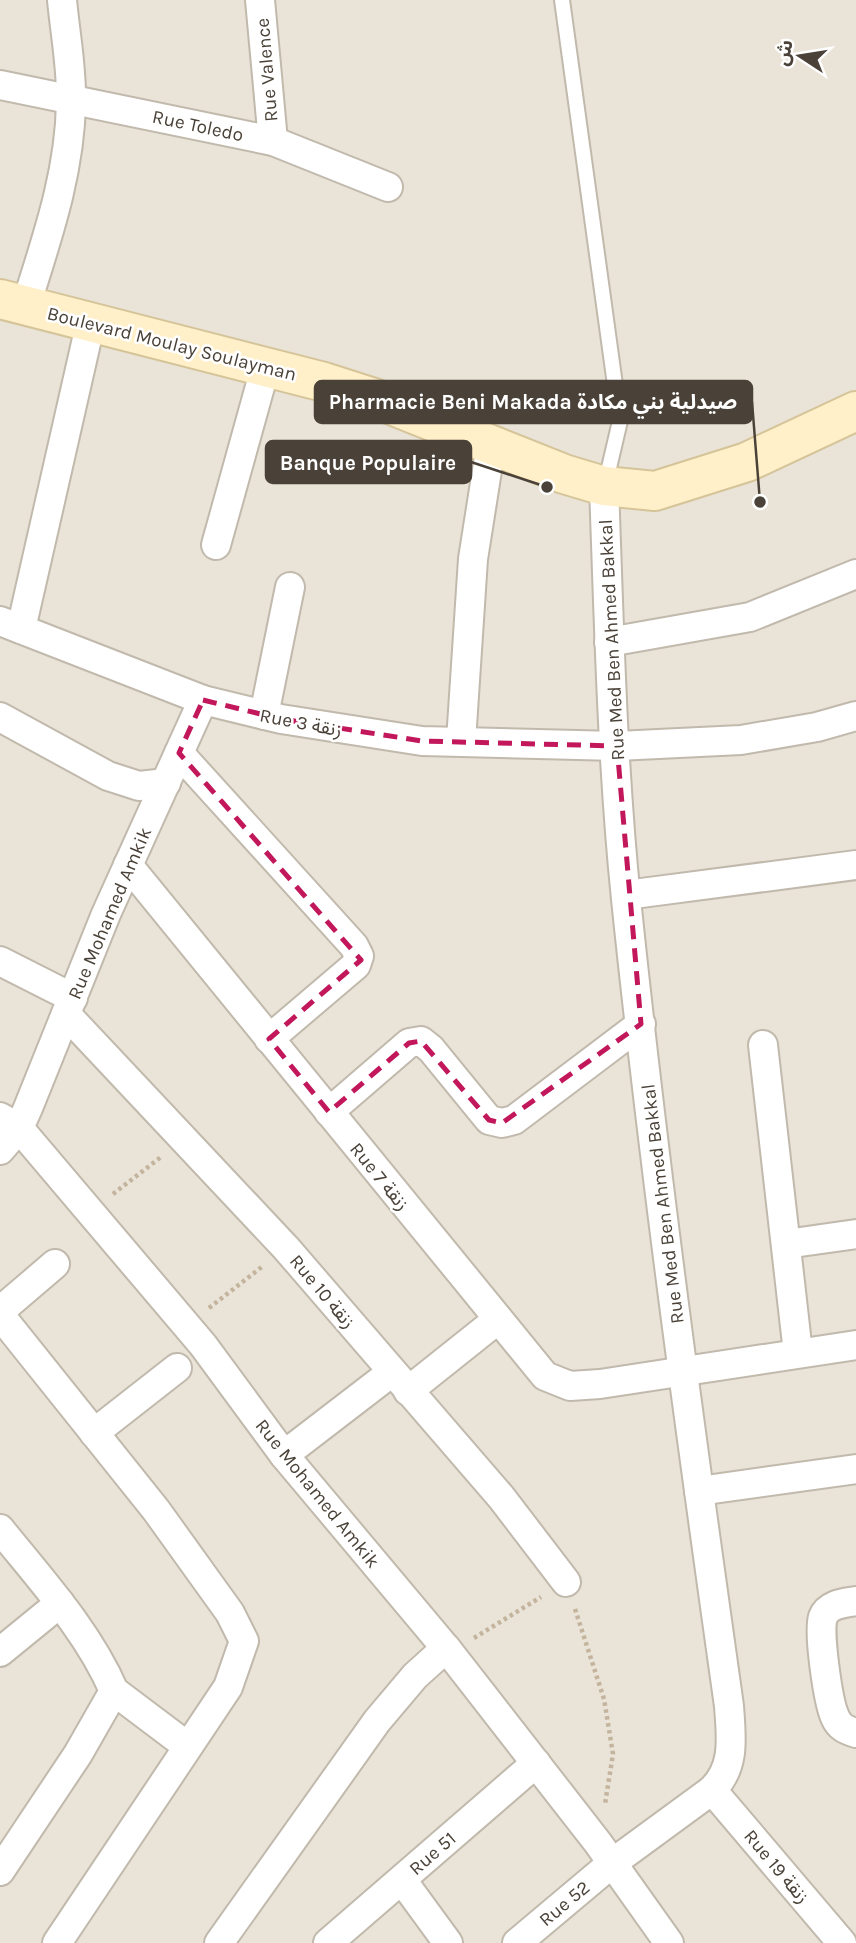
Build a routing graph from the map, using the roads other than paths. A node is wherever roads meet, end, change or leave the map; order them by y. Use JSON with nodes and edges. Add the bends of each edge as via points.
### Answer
{"nodes":[{"id":1,"x":62,"y":0,"type":"edge"},
{"id":2,"x":260,"y":0,"type":"edge"},
{"id":3,"x":562,"y":0,"type":"edge"},
{"id":4,"x":0,"y":85,"type":"edge"},
{"id":5,"x":72,"y":99,"type":"junction"},
{"id":6,"x":273,"y":141,"type":"junction"},
{"id":7,"x":388,"y":187,"type":"dead end"},
{"id":8,"x":13,"y":302,"type":"edge"},
{"id":9,"x":91,"y":321,"type":"junction"},
{"id":10,"x":265,"y":365,"type":"junction"},
{"id":11,"x":856,"y":411,"type":"edge"},
{"id":12,"x":491,"y":445,"type":"junction"},
{"id":13,"x":604,"y":486,"type":"junction"},
{"id":14,"x":216,"y":545,"type":"dead end"},
{"id":15,"x":856,"y":574,"type":"edge"},
{"id":16,"x":290,"y":587,"type":"dead end"},
{"id":17,"x":10,"y":625,"type":"edge"},
{"id":18,"x":609,"y":642,"type":"junction"},
{"id":19,"x":204,"y":700,"type":"junction"},
{"id":20,"x":264,"y":715,"type":"junction"},
{"id":21,"x":856,"y":716,"type":"edge"},
{"id":22,"x":0,"y":718,"type":"edge"},
{"id":23,"x":461,"y":741,"type":"junction"},
{"id":24,"x":617,"y":746,"type":"junction"},
{"id":25,"x":179,"y":753,"type":"junction"},
{"id":26,"x":166,"y":783,"type":"junction"},
{"id":27,"x":128,"y":865,"type":"junction"},
{"id":28,"x":856,"y":865,"type":"edge"},
{"id":29,"x":626,"y":895,"type":"junction"},
{"id":30,"x":0,"y":961,"type":"edge"},
{"id":31,"x":69,"y":1006,"type":"junction"},
{"id":32,"x":641,"y":1024,"type":"junction"},
{"id":33,"x":269,"y":1039,"type":"junction"},
{"id":34,"x":763,"y":1045,"type":"dead end"},
{"id":35,"x":329,"y":1112,"type":"junction"},
{"id":36,"x":9,"y":1123,"type":"edge"},
{"id":37,"x":0,"y":1150,"type":"edge"},
{"id":38,"x":856,"y":1234,"type":"edge"},
{"id":39,"x":786,"y":1244,"type":"junction"},
{"id":40,"x":55,"y":1264,"type":"dead end"},
{"id":41,"x":0,"y":1313,"type":"edge"},
{"id":42,"x":497,"y":1320,"type":"junction"},
{"id":43,"x":856,"y":1345,"type":"edge"},
{"id":44,"x":798,"y":1353,"type":"junction"},
{"id":45,"x":177,"y":1368,"type":"dead end"},
{"id":46,"x":682,"y":1370,"type":"junction"},
{"id":47,"x":400,"y":1381,"type":"junction"},
{"id":48,"x":94,"y":1433,"type":"junction"},
{"id":49,"x":284,"y":1455,"type":"junction"},
{"id":50,"x":856,"y":1469,"type":"edge"},
{"id":51,"x":699,"y":1491,"type":"junction"},
{"id":52,"x":0,"y":1529,"type":"edge"},
{"id":53,"x":566,"y":1582,"type":"road end"},
{"id":54,"x":856,"y":1601,"type":"edge"},
{"id":55,"x":60,"y":1603,"type":"junction"},
{"id":56,"x":448,"y":1650,"type":"junction"},
{"id":57,"x":0,"y":1652,"type":"edge"},
{"id":58,"x":114,"y":1691,"type":"junction"},
{"id":59,"x":856,"y":1733,"type":"edge"},
{"id":60,"x":187,"y":1746,"type":"junction"},
{"id":61,"x":536,"y":1763,"type":"junction"},
{"id":62,"x":712,"y":1790,"type":"junction"},
{"id":63,"x":605,"y":1853,"type":"junction"},
{"id":64,"x":0,"y":1871,"type":"edge"},
{"id":65,"x":402,"y":1880,"type":"junction"},
{"id":66,"x":856,"y":1938,"type":"edge"},
{"id":67,"x":57,"y":1943,"type":"edge"},
{"id":68,"x":219,"y":1943,"type":"edge"},
{"id":69,"x":328,"y":1943,"type":"edge"},
{"id":70,"x":448,"y":1943,"type":"edge"},
{"id":71,"x":517,"y":1943,"type":"edge"},
{"id":72,"x":669,"y":1943,"type":"edge"},
{"id":73,"x":842,"y":1943,"type":"edge"},
{"id":74,"x":851,"y":1943,"type":"edge"}],
"edges":[{"from":1,"to":5,"type":"street"},
{"from":2,"to":6,"type":"street","name":"Rue Valence"},
{"from":3,"to":13,"type":"lane","via":[[620,421]]},
{"from":4,"to":5,"type":"street","name":"Rue Toledo"},
{"from":5,"to":6,"type":"street","name":"Rue Toledo"},
{"from":5,"to":8,"type":"street","via":[[57,209]]},
{"from":6,"to":7,"type":"street","name":"Rue Toledo"},
{"from":8,"to":9,"type":"main road","name":"Boulevard Moulay Soulayman"},
{"from":9,"to":10,"type":"main road","name":"Boulevard Moulay Soulayman"},
{"from":9,"to":17,"type":"street"},
{"from":10,"to":12,"type":"main road","name":"Boulevard Moulay Soulayman","via":[[373,398]]},
{"from":10,"to":14,"type":"street"},
{"from":11,"to":13,"type":"main road","name":"Boulevard Moulay Soulayman","via":[[747,462],[655,491]]},
{"from":12,"to":13,"type":"main road","name":"Boulevard Moulay Soulayman"},
{"from":12,"to":23,"type":"street","via":[[473,559]]},
{"from":13,"to":18,"type":"street","name":"Rue Med Ben Ahmed Bakkal"},
{"from":15,"to":18,"type":"street","via":[[750,617]]},
{"from":16,"to":20,"type":"street"},
{"from":17,"to":19,"type":"street","name":"Rue 3 زنقة"},
{"from":18,"to":24,"type":"street","name":"Rue Med Ben Ahmed Bakkal"},
{"from":19,"to":20,"type":"street","name":"Rue 3 زنقة"},
{"from":19,"to":25,"type":"street","name":"Rue Mohamed Amkik"},
{"from":20,"to":23,"type":"street","name":"Rue 3 زنقة","via":[[355,733]]},
{"from":21,"to":24,"type":"street","name":"Rue 3 زنقة","via":[[741,740]]},
{"from":22,"to":26,"type":"street","via":[[108,776],[139,786]]},
{"from":23,"to":24,"type":"street","name":"Rue 3 زنقة"},
{"from":24,"to":29,"type":"street","name":"Rue Med Ben Ahmed Bakkal"},
{"from":25,"to":26,"type":"street","name":"Rue Mohamed Amkik"},
{"from":25,"to":33,"type":"street","via":[[359,956],[356,965]]},
{"from":26,"to":27,"type":"street","name":"Rue Mohamed Amkik"},
{"from":27,"to":31,"type":"street","name":"Rue Mohamed Amkik"},
{"from":27,"to":33,"type":"street","name":"Rue 7 زنقة"},
{"from":28,"to":29,"type":"street"},
{"from":29,"to":32,"type":"street","name":"Rue Med Ben Ahmed Bakkal"},
{"from":30,"to":31,"type":"street","name":"Rue 10 زنقة"},
{"from":31,"to":36,"type":"street","name":"Rue Mohamed Amkik"},
{"from":31,"to":47,"type":"street","name":"Rue 10 زنقة"},
{"from":32,"to":35,"type":"street","via":[[514,1120],[489,1120],[421,1041],[409,1043]]},
{"from":32,"to":46,"type":"street","name":"Rue Med Ben Ahmed Bakkal"},
{"from":33,"to":35,"type":"street","name":"Rue 7 زنقة"},
{"from":34,"to":39,"type":"street"},
{"from":35,"to":42,"type":"street","name":"Rue 7 زنقة"},
{"from":36,"to":37,"type":"street","name":"Rue Mohamed Amkik"},
{"from":36,"to":49,"type":"street","name":"Rue Mohamed Amkik","via":[[186,1325]]},
{"from":38,"to":39,"type":"street"},
{"from":39,"to":44,"type":"street"},
{"from":40,"to":41,"type":"street"},
{"from":41,"to":48,"type":"street"},
{"from":42,"to":46,"type":"street","name":"Rue 7 زنقة","via":[[538,1370],[562,1384],[600,1384]]},
{"from":42,"to":47,"type":"street"},
{"from":43,"to":44,"type":"street","name":"Rue 7 زنقة"},
{"from":44,"to":46,"type":"street","name":"Rue 7 زنقة"},
{"from":45,"to":48,"type":"street"},
{"from":46,"to":51,"type":"street","name":"Rue Med Ben Ahmed Bakkal"},
{"from":47,"to":49,"type":"street"},
{"from":47,"to":53,"type":"street","name":"Rue 10 زنقة","via":[[501,1497]]},
{"from":48,"to":60,"type":"street","via":[[156,1510],[244,1641],[233,1678]]},
{"from":49,"to":56,"type":"street","name":"Rue Mohamed Amkik"},
{"from":50,"to":51,"type":"street"},
{"from":51,"to":62,"type":"street","name":"Rue Med Ben Ahmed Bakkal","via":[[732,1747],[723,1779]]},
{"from":52,"to":55,"type":"street"},
{"from":54,"to":59,"type":"street","via":[[838,1603],[828,1611],[821,1634],[833,1713],[845,1730]]},
{"from":55,"to":57,"type":"street"},
{"from":55,"to":58,"type":"street"},
{"from":56,"to":61,"type":"street","name":"Rue Mohamed Amkik"},
{"from":56,"to":68,"type":"street","via":[[415,1676],[377,1721]]},
{"from":58,"to":60,"type":"street"},
{"from":58,"to":64,"type":"street"},
{"from":60,"to":67,"type":"street"},
{"from":61,"to":63,"type":"street","name":"Rue Mohamed Amkik"},
{"from":61,"to":65,"type":"street","name":"Rue 51"},
{"from":62,"to":63,"type":"street","name":"Rue Med Ben Ahmed Bakkal"},
{"from":62,"to":73,"type":"street","name":"Rue 19 زنقة"},
{"from":63,"to":71,"type":"street","name":"Rue 52"},
{"from":63,"to":72,"type":"street","name":"Rue Mohamed Amkik"},
{"from":65,"to":69,"type":"street","name":"Rue 51"},
{"from":65,"to":70,"type":"street"},
{"from":66,"to":74,"type":"street"}]}
